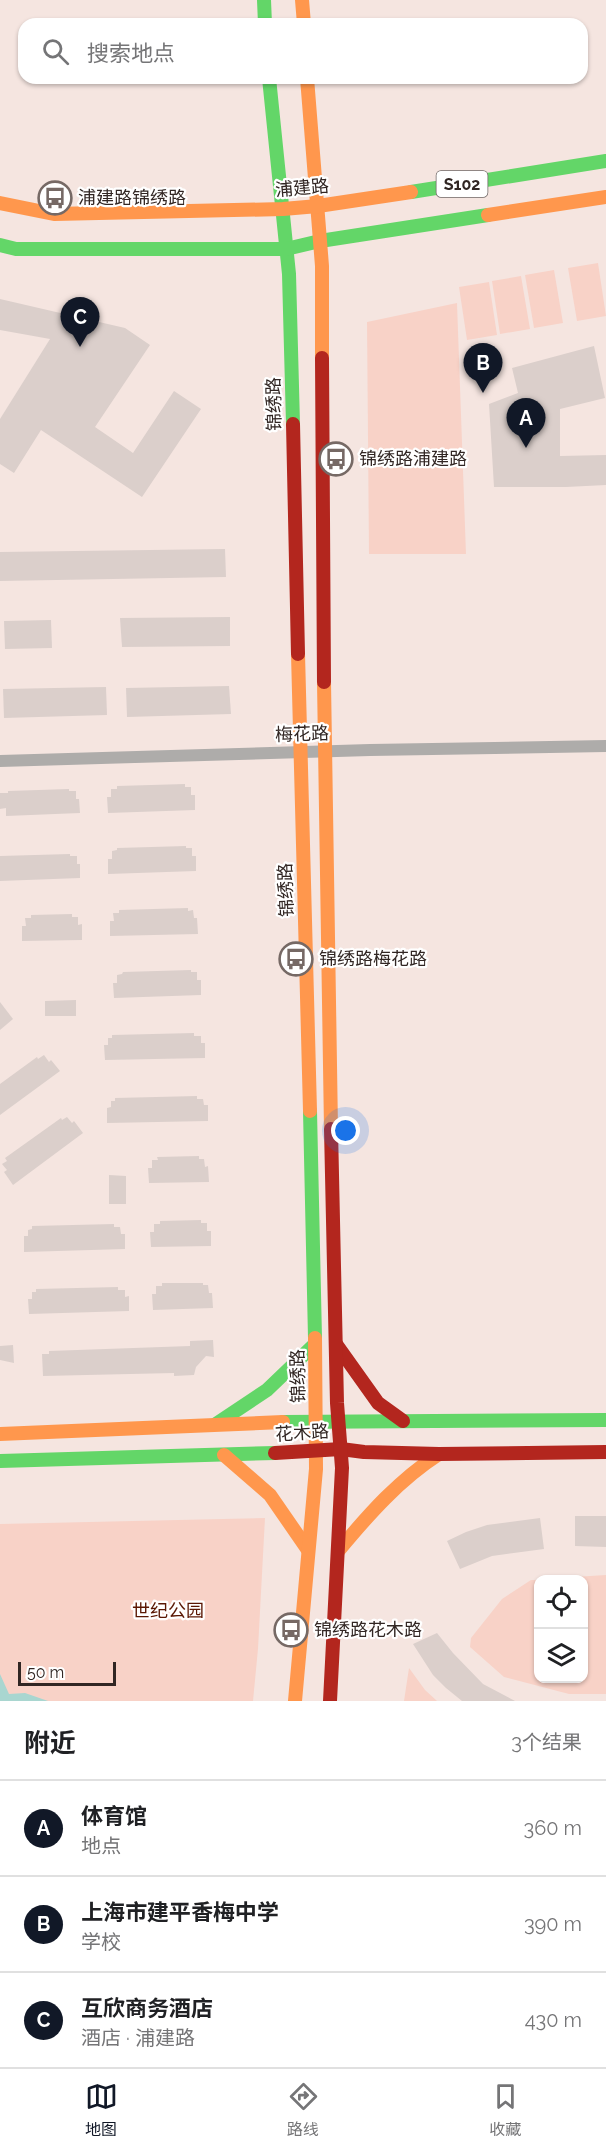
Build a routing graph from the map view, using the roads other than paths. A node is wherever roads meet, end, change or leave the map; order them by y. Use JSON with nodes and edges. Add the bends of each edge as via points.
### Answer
{"nodes":[{"id":1,"x":264,"y":0,"type":"edge"},
{"id":2,"x":302,"y":0,"type":"edge"},
{"id":3,"x":265,"y":18,"type":"edge"},
{"id":4,"x":304,"y":18,"type":"edge"},
{"id":5,"x":270,"y":84,"type":"edge"},
{"id":6,"x":308,"y":84,"type":"edge"},
{"id":7,"x":606,"y":161,"type":"edge"},
{"id":8,"x":606,"y":197,"type":"edge"},
{"id":9,"x":0,"y":203,"type":"edge"},
{"id":10,"x":318,"y":206,"type":"junction"},
{"id":11,"x":283,"y":209,"type":"junction"},
{"id":12,"x":320,"y":241,"type":"junction"},
{"id":13,"x":0,"y":245,"type":"edge"},
{"id":14,"x":286,"y":249,"type":"junction"},
{"id":15,"x":606,"y":746,"type":"edge"},
{"id":16,"x":326,"y":751,"type":"junction"},
{"id":17,"x":299,"y":752,"type":"junction"},
{"id":18,"x":0,"y":761,"type":"edge"},
{"id":19,"x":315,"y":1344,"type":"junction"},
{"id":20,"x":336,"y":1344,"type":"junction"},
{"id":21,"x":606,"y":1420,"type":"edge"},
{"id":22,"x":339,"y":1421,"type":"junction"},
{"id":23,"x":403,"y":1421,"type":"junction"},
{"id":24,"x":315,"y":1422,"type":"junction"},
{"id":25,"x":216,"y":1424,"type":"junction"},
{"id":26,"x":0,"y":1434,"type":"edge"},
{"id":27,"x":341,"y":1449,"type":"junction"},
{"id":28,"x":316,"y":1451,"type":"junction"},
{"id":29,"x":606,"y":1452,"type":"edge"},
{"id":30,"x":439,"y":1454,"type":"junction"},
{"id":31,"x":224,"y":1455,"type":"junction"},
{"id":32,"x":0,"y":1461,"type":"edge"},
{"id":33,"x":308,"y":1550,"type":"junction"},
{"id":34,"x":339,"y":1550,"type":"junction"},
{"id":35,"x":295,"y":1701,"type":"edge"},
{"id":36,"x":330,"y":1701,"type":"edge"}],
"edges":[{"from":1,"to":3,"type":"main road"},
{"from":2,"to":4,"type":"main road"},
{"from":5,"to":11,"type":"main road","name":"锦绣路"},
{"from":6,"to":10,"type":"main road"},
{"from":7,"to":10,"type":"main road","name":"浦建路","number":"S102"},
{"from":8,"to":12,"type":"main road","number":"S102"},
{"from":9,"to":11,"type":"main road","name":"浦建路","number":"S102","via":[[54,214]]},
{"from":10,"to":11,"type":"main road","name":"浦建路","number":"S102"},
{"from":10,"to":12,"type":"main road"},
{"from":11,"to":14,"type":"main road","name":"锦绣路"},
{"from":12,"to":14,"type":"main road","number":"S102"},
{"from":12,"to":16,"type":"main road"},
{"from":13,"to":14,"type":"main road","number":"S102","via":[[16,249]]},
{"from":14,"to":17,"type":"main road","name":"锦绣路"},
{"from":15,"to":16,"type":"street","name":"梅花路"},
{"from":16,"to":17,"type":"street","name":"梅花路"},
{"from":16,"to":20,"type":"main road"},
{"from":17,"to":18,"type":"street","name":"梅花路"},
{"from":17,"to":19,"type":"main road","name":"锦绣路"},
{"from":19,"to":24,"type":"main road","name":"锦绣路"},
{"from":19,"to":25,"type":"main road","via":[[267,1390]]},
{"from":20,"to":22,"type":"main road"},
{"from":20,"to":23,"type":"main road","via":[[378,1403]]},
{"from":21,"to":23,"type":"main road","name":"花木路"},
{"from":22,"to":23,"type":"main road","name":"花木路"},
{"from":22,"to":24,"type":"main road","name":"花木路"},
{"from":22,"to":27,"type":"main road"},
{"from":24,"to":25,"type":"main road","name":"花木路"},
{"from":24,"to":28,"type":"main road","name":"锦绣路"},
{"from":25,"to":26,"type":"main road","name":"花木路"},
{"from":27,"to":28,"type":"main road","name":"花木路"},
{"from":27,"to":30,"type":"main road","name":"花木路"},
{"from":27,"to":34,"type":"main road"},
{"from":28,"to":31,"type":"main road","name":"花木路"},
{"from":28,"to":33,"type":"main road","name":"锦绣路"},
{"from":29,"to":30,"type":"main road","name":"花木路"},
{"from":30,"to":34,"type":"main road","via":[[415,1468],[385,1495]]},
{"from":31,"to":32,"type":"main road","name":"花木路"},
{"from":31,"to":33,"type":"main road","via":[[270,1495]]},
{"from":33,"to":35,"type":"main road","name":"锦绣路"},
{"from":34,"to":36,"type":"main road"}]}
